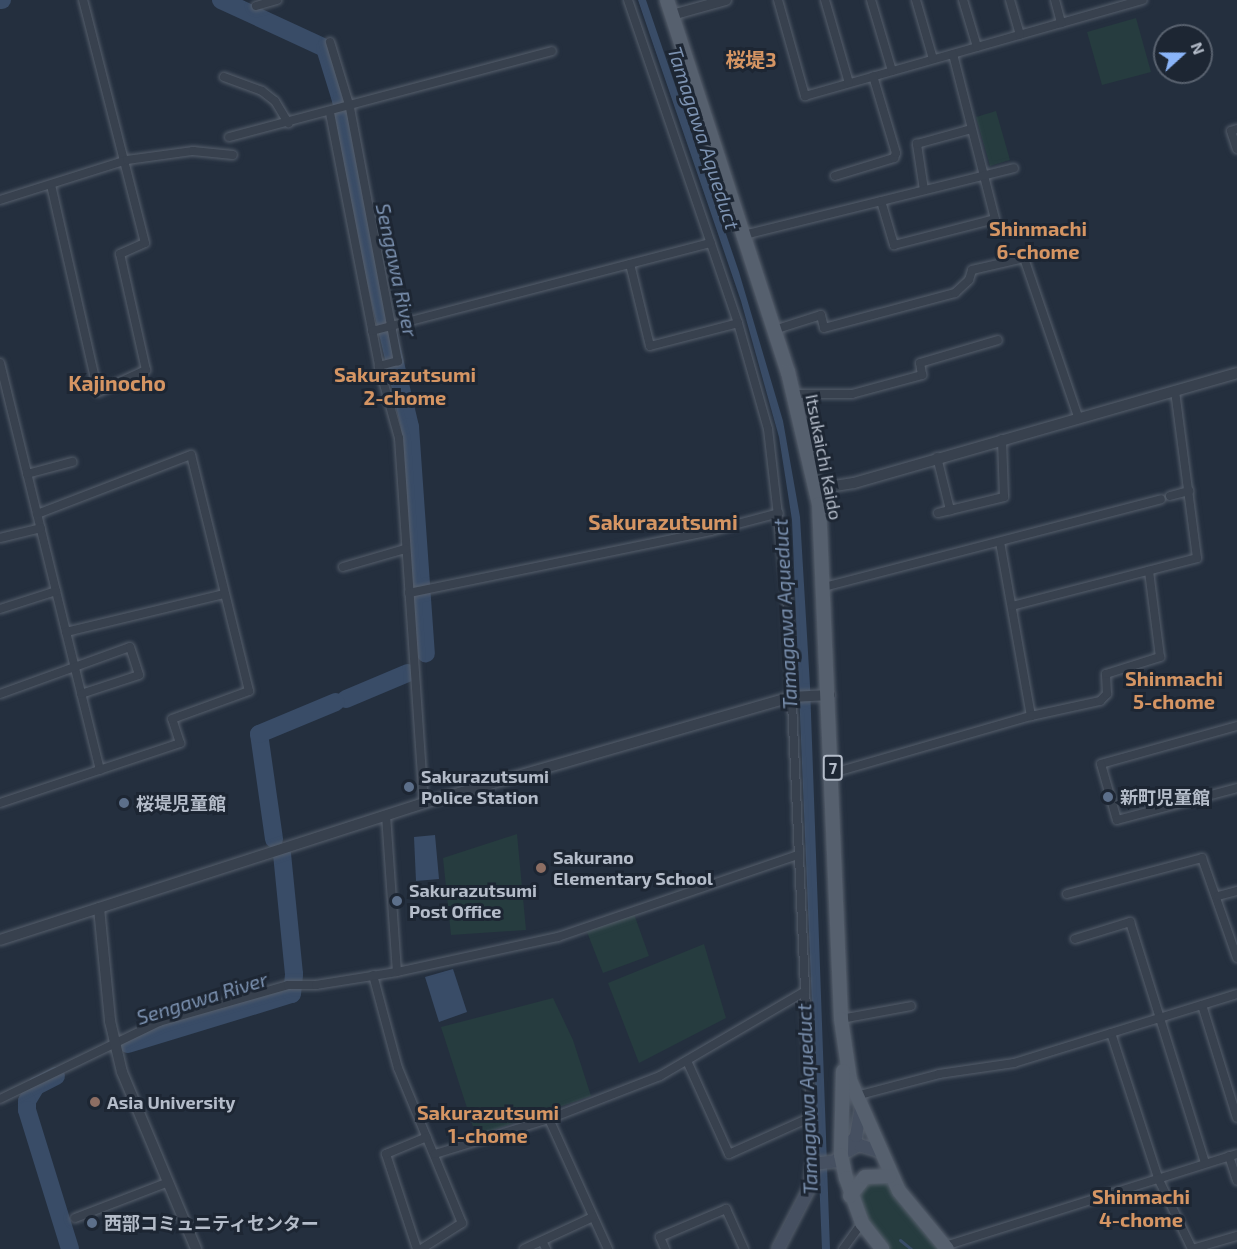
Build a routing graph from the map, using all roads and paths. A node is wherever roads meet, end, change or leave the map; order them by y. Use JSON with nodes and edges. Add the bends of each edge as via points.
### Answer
{"nodes":[{"id":1,"x":83,"y":0,"type":"edge"},
{"id":2,"x":277,"y":0,"type":"edge"},
{"id":3,"x":628,"y":0,"type":"edge"},
{"id":4,"x":667,"y":0,"type":"edge"},
{"id":5,"x":726,"y":0,"type":"edge"},
{"id":6,"x":778,"y":0,"type":"edge"},
{"id":7,"x":825,"y":0,"type":"edge"},
{"id":8,"x":871,"y":0,"type":"edge"},
{"id":9,"x":916,"y":0,"type":"edge"},
{"id":10,"x":963,"y":0,"type":"edge"},
{"id":11,"x":1010,"y":0,"type":"edge"},
{"id":12,"x":1054,"y":0,"type":"edge"},
{"id":13,"x":1100,"y":0,"type":"edge"},
{"id":14,"x":1143,"y":0,"type":"edge"},
{"id":15,"x":256,"y":6,"type":"dead end"},
{"id":16,"x":1103,"y":11,"type":"junction"},
{"id":17,"x":672,"y":15,"type":"junction"},
{"id":18,"x":1061,"y":23,"type":"junction"},
{"id":19,"x":1020,"y":35,"type":"junction"},
{"id":20,"x":330,"y":42,"type":"dead end"},
{"id":21,"x":977,"y":47,"type":"junction"},
{"id":22,"x":552,"y":51,"type":"dead end"},
{"id":23,"x":953,"y":54,"type":"junction"},
{"id":24,"x":933,"y":59,"type":"junction"},
{"id":25,"x":891,"y":71,"type":"junction"},
{"id":26,"x":873,"y":76,"type":"junction"},
{"id":27,"x":224,"y":77,"type":"dead end"},
{"id":28,"x":849,"y":83,"type":"junction"},
{"id":29,"x":350,"y":108,"type":"junction"},
{"id":30,"x":333,"y":113,"type":"junction"},
{"id":31,"x":288,"y":123,"type":"junction"},
{"id":32,"x":971,"y":129,"type":"junction"},
{"id":33,"x":1237,"y":129,"type":"edge"},
{"id":34,"x":229,"y":137,"type":"dead end"},
{"id":35,"x":1237,"y":149,"type":"edge"},
{"id":36,"x":233,"y":155,"type":"dead end"},
{"id":37,"x":127,"y":160,"type":"junction"},
{"id":38,"x":1014,"y":168,"type":"dead end"},
{"id":39,"x":983,"y":175,"type":"junction"},
{"id":40,"x":835,"y":176,"type":"dead end"},
{"id":41,"x":51,"y":185,"type":"junction"},
{"id":42,"x":924,"y":190,"type":"junction"},
{"id":43,"x":0,"y":200,"type":"edge"},
{"id":44,"x":881,"y":201,"type":"junction"},
{"id":45,"x":744,"y":235,"type":"junction"},
{"id":46,"x":711,"y":243,"type":"junction"},
{"id":47,"x":630,"y":264,"type":"junction"},
{"id":48,"x":738,"y":323,"type":"junction"},
{"id":49,"x":392,"y":327,"type":"junction"},
{"id":50,"x":774,"y":330,"type":"junction"},
{"id":51,"x":372,"y":331,"type":"junction"},
{"id":52,"x":998,"y":340,"type":"dead end"},
{"id":53,"x":0,"y":363,"type":"edge"},
{"id":54,"x":379,"y":366,"type":"junction"},
{"id":55,"x":1237,"y":373,"type":"edge"},
{"id":56,"x":1174,"y":390,"type":"junction"},
{"id":57,"x":794,"y":394,"type":"junction"},
{"id":58,"x":1078,"y":417,"type":"junction"},
{"id":59,"x":1002,"y":439,"type":"junction"},
{"id":60,"x":937,"y":457,"type":"junction"},
{"id":61,"x":72,"y":462,"type":"dead end"},
{"id":62,"x":27,"y":474,"type":"junction"},
{"id":63,"x":816,"y":489,"type":"junction"},
{"id":64,"x":1189,"y":491,"type":"junction"},
{"id":65,"x":1170,"y":496,"type":"dead end"},
{"id":66,"x":1161,"y":499,"type":"dead end"},
{"id":67,"x":950,"y":510,"type":"junction"},
{"id":68,"x":779,"y":513,"type":"junction"},
{"id":69,"x":938,"y":513,"type":"dead end"},
{"id":70,"x":37,"y":514,"type":"junction"},
{"id":71,"x":41,"y":528,"type":"junction"},
{"id":72,"x":0,"y":538,"type":"edge"},
{"id":73,"x":1000,"y":542,"type":"junction"},
{"id":74,"x":405,"y":549,"type":"junction"},
{"id":75,"x":343,"y":567,"type":"dead end"},
{"id":76,"x":1149,"y":571,"type":"junction"},
{"id":77,"x":824,"y":587,"type":"junction"},
{"id":78,"x":56,"y":591,"type":"junction"},
{"id":79,"x":414,"y":592,"type":"junction"},
{"id":80,"x":224,"y":594,"type":"junction"},
{"id":81,"x":1012,"y":606,"type":"junction"},
{"id":82,"x":0,"y":609,"type":"edge"},
{"id":83,"x":66,"y":632,"type":"junction"},
{"id":84,"x":74,"y":665,"type":"junction"},
{"id":85,"x":0,"y":694,"type":"edge"},
{"id":86,"x":81,"y":694,"type":"junction"},
{"id":87,"x":824,"y":695,"type":"junction"},
{"id":88,"x":793,"y":697,"type":"junction"},
{"id":89,"x":1031,"y":717,"type":"junction"},
{"id":90,"x":1237,"y":726,"type":"edge"},
{"id":91,"x":100,"y":770,"type":"junction"},
{"id":92,"x":833,"y":773,"type":"junction"},
{"id":93,"x":1237,"y":789,"type":"edge"},
{"id":94,"x":0,"y":803,"type":"edge"},
{"id":95,"x":424,"y":803,"type":"junction"},
{"id":96,"x":386,"y":815,"type":"junction"},
{"id":97,"x":798,"y":855,"type":"junction"},
{"id":98,"x":1237,"y":891,"type":"edge"},
{"id":99,"x":1067,"y":894,"type":"dead end"},
{"id":100,"x":1218,"y":896,"type":"junction"},
{"id":101,"x":99,"y":908,"type":"junction"},
{"id":102,"x":1074,"y":939,"type":"dead end"},
{"id":103,"x":0,"y":940,"type":"edge"},
{"id":104,"x":1237,"y":958,"type":"edge"},
{"id":105,"x":397,"y":972,"type":"junction"},
{"id":106,"x":373,"y":975,"type":"junction"},
{"id":107,"x":804,"y":992,"type":"junction"},
{"id":108,"x":1237,"y":994,"type":"edge"},
{"id":109,"x":1202,"y":1005,"type":"junction"},
{"id":110,"x":911,"y":1006,"type":"dead end"},
{"id":111,"x":1158,"y":1018,"type":"junction"},
{"id":112,"x":841,"y":1019,"type":"junction"},
{"id":113,"x":1111,"y":1033,"type":"junction"},
{"id":114,"x":113,"y":1041,"type":"junction"},
{"id":115,"x":844,"y":1048,"type":"junction"},
{"id":116,"x":687,"y":1061,"type":"junction"},
{"id":117,"x":0,"y":1099,"type":"edge"},
{"id":118,"x":858,"y":1102,"type":"junction"},
{"id":119,"x":809,"y":1118,"type":"junction"},
{"id":120,"x":1237,"y":1118,"type":"edge"},
{"id":121,"x":549,"y":1119,"type":"junction"},
{"id":122,"x":427,"y":1137,"type":"junction"},
{"id":123,"x":879,"y":1151,"type":"junction"},
{"id":124,"x":435,"y":1154,"type":"junction"},
{"id":125,"x":1233,"y":1155,"type":"edge"},
{"id":126,"x":839,"y":1158,"type":"junction"},
{"id":127,"x":1205,"y":1163,"type":"junction"},
{"id":128,"x":815,"y":1164,"type":"junction"},
{"id":129,"x":890,"y":1176,"type":"junction"},
{"id":130,"x":1158,"y":1178,"type":"junction"},
{"id":131,"x":1237,"y":1181,"type":"edge"},
{"id":132,"x":166,"y":1184,"type":"junction"},
{"id":133,"x":850,"y":1196,"type":"junction"},
{"id":134,"x":593,"y":1217,"type":"junction"},
{"id":135,"x":75,"y":1218,"type":"dead end"},
{"id":136,"x":862,"y":1223,"type":"junction"},
{"id":137,"x":1237,"y":1236,"type":"edge"},
{"id":138,"x":544,"y":1245,"type":"edge"},
{"id":139,"x":946,"y":1248,"type":"edge"},
{"id":140,"x":196,"y":1249,"type":"edge"},
{"id":141,"x":417,"y":1249,"type":"edge"},
{"id":142,"x":421,"y":1249,"type":"edge"},
{"id":143,"x":524,"y":1249,"type":"edge"},
{"id":144,"x":608,"y":1249,"type":"edge"},
{"id":145,"x":665,"y":1249,"type":"edge"},
{"id":146,"x":744,"y":1249,"type":"edge"},
{"id":147,"x":778,"y":1249,"type":"edge"},
{"id":148,"x":843,"y":1249,"type":"edge"},
{"id":149,"x":882,"y":1249,"type":"edge"},
{"id":150,"x":1192,"y":1249,"type":"edge"}],
"edges":[{"from":1,"to":37,"type":"street"},
{"from":2,"to":15,"type":"street"},
{"from":3,"to":46,"type":"street"},
{"from":4,"to":17,"type":"main road","name":"Itsukaichi Kaido","number":"7"},
{"from":5,"to":17,"type":"street"},
{"from":6,"to":28,"type":"street","via":[[805,96]]},
{"from":7,"to":28,"type":"street"},
{"from":8,"to":25,"type":"street"},
{"from":9,"to":24,"type":"street"},
{"from":10,"to":21,"type":"street"},
{"from":11,"to":19,"type":"street"},
{"from":12,"to":18,"type":"street"},
{"from":13,"to":16,"type":"street"},
{"from":14,"to":16,"type":"street"},
{"from":16,"to":18,"type":"street"},
{"from":17,"to":45,"type":"main road","name":"Itsukaichi Kaido","number":"7"},
{"from":18,"to":19,"type":"street"},
{"from":19,"to":21,"type":"street"},
{"from":20,"to":29,"type":"street"},
{"from":21,"to":23,"type":"street"},
{"from":22,"to":29,"type":"street"},
{"from":23,"to":24,"type":"street"},
{"from":23,"to":32,"type":"street"},
{"from":24,"to":25,"type":"street"},
{"from":25,"to":26,"type":"street"},
{"from":26,"to":28,"type":"street"},
{"from":26,"to":40,"type":"street","via":[[896,153],[894,158]]},
{"from":27,"to":31,"type":"street","via":[[262,91],[275,101]]},
{"from":29,"to":30,"type":"street"},
{"from":29,"to":49,"type":"street"},
{"from":30,"to":31,"type":"street"},
{"from":30,"to":51,"type":"street"},
{"from":31,"to":34,"type":"street"},
{"from":32,"to":39,"type":"street"},
{"from":32,"to":42,"type":"street","via":[[917,144]]},
{"from":33,"to":35,"type":"street","via":[[1231,130]]},
{"from":36,"to":37,"type":"street","via":[[192,151]]},
{"from":37,"to":41,"type":"street"},
{"from":37,"to":41,"type":"street","via":[[146,243],[120,254],[146,370],[98,392]]},
{"from":38,"to":39,"type":"street"},
{"from":39,"to":42,"type":"street"},
{"from":39,"to":44,"type":"street","via":[[995,219],[894,245]]},
{"from":41,"to":43,"type":"street"},
{"from":42,"to":44,"type":"street"},
{"from":44,"to":45,"type":"street"},
{"from":45,"to":50,"type":"main road","name":"Itsukaichi Kaido","number":"7"},
{"from":46,"to":47,"type":"street"},
{"from":46,"to":48,"type":"street"},
{"from":47,"to":48,"type":"street","via":[[650,346]]},
{"from":47,"to":49,"type":"street"},
{"from":48,"to":68,"type":"street","via":[[768,429]]},
{"from":49,"to":51,"type":"street"},
{"from":49,"to":54,"type":"street","via":[[398,360]]},
{"from":50,"to":57,"type":"main road","name":"Itsukaichi Kaido","number":"7"},
{"from":50,"to":58,"type":"street","via":[[821,315],[824,328],[955,292],[969,280],[972,270],[1024,258]]},
{"from":51,"to":54,"type":"street"},
{"from":52,"to":57,"type":"street","via":[[920,363],[922,375],[852,394]]},
{"from":53,"to":62,"type":"street"},
{"from":54,"to":74,"type":"street","via":[[399,438]]},
{"from":55,"to":56,"type":"street"},
{"from":56,"to":58,"type":"street"},
{"from":56,"to":64,"type":"street"},
{"from":57,"to":63,"type":"main road","name":"Itsukaichi Kaido","number":"7"},
{"from":58,"to":59,"type":"street"},
{"from":59,"to":60,"type":"street"},
{"from":59,"to":67,"type":"street","via":[[1004,497]]},
{"from":60,"to":63,"type":"street","via":[[854,483]]},
{"from":60,"to":67,"type":"street"},
{"from":61,"to":62,"type":"street"},
{"from":62,"to":70,"type":"street"},
{"from":63,"to":77,"type":"main road","name":"Itsukaichi Kaido","number":"7"},
{"from":64,"to":65,"type":"street"},
{"from":64,"to":76,"type":"street","via":[[1197,558]]},
{"from":66,"to":73,"type":"street"},
{"from":67,"to":69,"type":"street"},
{"from":68,"to":79,"type":"street","via":[[711,531]]},
{"from":68,"to":88,"type":"street"},
{"from":70,"to":71,"type":"street"},
{"from":70,"to":80,"type":"street","via":[[191,455]]},
{"from":71,"to":72,"type":"street"},
{"from":71,"to":78,"type":"street"},
{"from":73,"to":77,"type":"street"},
{"from":73,"to":81,"type":"street"},
{"from":74,"to":75,"type":"street"},
{"from":74,"to":79,"type":"street"},
{"from":76,"to":81,"type":"street"},
{"from":76,"to":89,"type":"street","via":[[1160,657],[1106,674],[1107,693],[1100,701]]},
{"from":77,"to":87,"type":"main road","name":"Itsukaichi Kaido","number":"7"},
{"from":78,"to":82,"type":"street"},
{"from":78,"to":83,"type":"street"},
{"from":79,"to":95,"type":"street"},
{"from":80,"to":83,"type":"street"},
{"from":80,"to":91,"type":"street","via":[[249,692],[172,719],[180,743]]},
{"from":81,"to":89,"type":"street"},
{"from":83,"to":84,"type":"street"},
{"from":84,"to":85,"type":"street"},
{"from":84,"to":86,"type":"street"},
{"from":84,"to":86,"type":"street","via":[[130,646],[139,675]]},
{"from":86,"to":91,"type":"street"},
{"from":87,"to":88,"type":"street"},
{"from":87,"to":92,"type":"main road","name":"Itsukaichi Kaido","number":"7"},
{"from":88,"to":95,"type":"street"},
{"from":88,"to":97,"type":"street"},
{"from":89,"to":92,"type":"street"},
{"from":90,"to":93,"type":"street","via":[[1101,764],[1117,820]]},
{"from":91,"to":94,"type":"street"},
{"from":92,"to":112,"type":"main road","name":"Itsukaichi Kaido","number":"7"},
{"from":95,"to":96,"type":"street"},
{"from":96,"to":101,"type":"street"},
{"from":96,"to":105,"type":"street"},
{"from":97,"to":105,"type":"street","via":[[558,937]]},
{"from":97,"to":107,"type":"street"},
{"from":98,"to":100,"type":"street"},
{"from":99,"to":100,"type":"street","via":[[1202,858]]},
{"from":100,"to":104,"type":"street"},
{"from":101,"to":103,"type":"street"},
{"from":101,"to":114,"type":"street"},
{"from":102,"to":111,"type":"street","via":[[1130,922]]},
{"from":105,"to":106,"type":"street"},
{"from":106,"to":114,"type":"street","via":[[288,985],[159,1022]]},
{"from":106,"to":122,"type":"street","via":[[398,1068]]},
{"from":107,"to":116,"type":"street"},
{"from":107,"to":119,"type":"street"},
{"from":108,"to":109,"type":"street"},
{"from":109,"to":111,"type":"street"},
{"from":109,"to":120,"type":"street"},
{"from":110,"to":112,"type":"street"},
{"from":111,"to":113,"type":"street"},
{"from":111,"to":127,"type":"street"},
{"from":112,"to":115,"type":"main road","name":"Itsukaichi Kaido","number":"7"},
{"from":113,"to":118,"type":"street","via":[[1014,1063],[939,1074]]},
{"from":113,"to":130,"type":"street"},
{"from":114,"to":117,"type":"street"},
{"from":114,"to":132,"type":"street"},
{"from":115,"to":118,"type":"main road","name":"Itsukaichi Kaido","number":"7"},
{"from":115,"to":126,"type":"main road","name":"Itsukaichi Kaido","number":"7"},
{"from":116,"to":119,"type":"street","via":[[729,1154]]},
{"from":116,"to":121,"type":"street"},
{"from":118,"to":123,"type":"main road","name":"Itsukaichi Kaido","number":"7"},
{"from":118,"to":126,"type":"main road","via":[[856,1136]]},
{"from":119,"to":128,"type":"street"},
{"from":121,"to":124,"type":"street"},
{"from":121,"to":134,"type":"street"},
{"from":122,"to":124,"type":"street"},
{"from":122,"to":141,"type":"street","via":[[386,1154]]},
{"from":123,"to":126,"type":"main road","via":[[860,1146]]},
{"from":123,"to":129,"type":"main road","name":"Itsukaichi Kaido","number":"7"},
{"from":124,"to":142,"type":"street","via":[[462,1223]]},
{"from":125,"to":127,"type":"street"},
{"from":125,"to":131,"type":"street"},
{"from":126,"to":128,"type":"main road"},
{"from":126,"to":133,"type":"main road","name":"Itsukaichi Kaido","number":"7"},
{"from":127,"to":130,"type":"street"},
{"from":128,"to":147,"type":"main road","via":[[810,1188]]},
{"from":129,"to":133,"type":"main road","via":[[865,1177]]},
{"from":129,"to":139,"type":"main road","name":"Itsukaichi Kaido","number":"7"},
{"from":130,"to":139,"type":"street"},
{"from":130,"to":150,"type":"street"},
{"from":132,"to":135,"type":"street"},
{"from":132,"to":140,"type":"street"},
{"from":133,"to":136,"type":"main road","name":"Itsukaichi Kaido","number":"7"},
{"from":134,"to":138,"type":"street"},
{"from":134,"to":144,"type":"street"},
{"from":136,"to":148,"type":"street"},
{"from":136,"to":149,"type":"main road","name":"Itsukaichi Kaido","number":"7"},
{"from":137,"to":150,"type":"street"},
{"from":138,"to":143,"type":"street"},
{"from":145,"to":146,"type":"street","via":[[660,1237],[726,1209]]}]}
